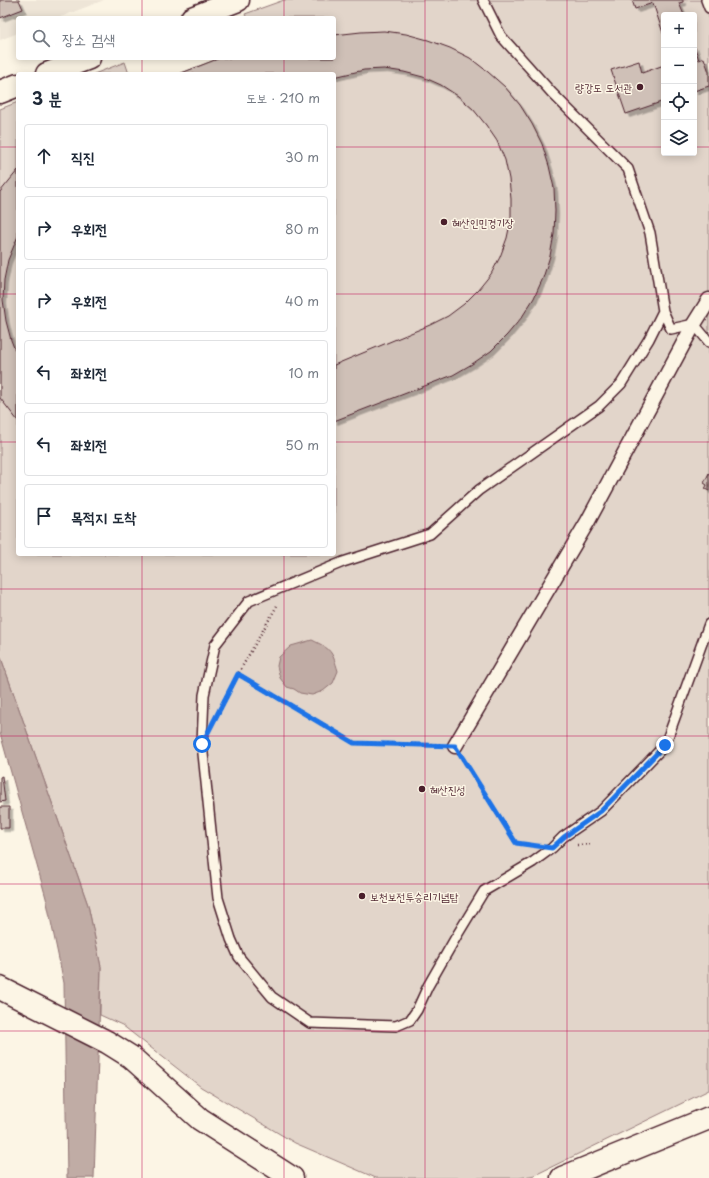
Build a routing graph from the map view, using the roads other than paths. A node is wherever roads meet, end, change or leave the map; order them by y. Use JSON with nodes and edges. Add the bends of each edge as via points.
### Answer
{"nodes":[{"id":1,"x":238,"y":0,"type":"edge"},
{"id":2,"x":483,"y":0,"type":"edge"},
{"id":3,"x":706,"y":0,"type":"edge"},
{"id":4,"x":709,"y":8,"type":"edge"},
{"id":5,"x":197,"y":16,"type":"edge"},
{"id":6,"x":84,"y":60,"type":"edge"},
{"id":7,"x":52,"y":72,"type":"edge"},
{"id":8,"x":16,"y":86,"type":"edge"},
{"id":9,"x":0,"y":92,"type":"edge"},
{"id":10,"x":709,"y":300,"type":"edge"},
{"id":11,"x":663,"y":311,"type":"junction"},
{"id":12,"x":694,"y":324,"type":"junction"},
{"id":13,"x":709,"y":342,"type":"edge"},
{"id":14,"x":709,"y":624,"type":"edge"},
{"id":15,"x":455,"y":746,"type":"road end"},
{"id":16,"x":0,"y":988,"type":"edge"},
{"id":17,"x":709,"y":1118,"type":"edge"},
{"id":18,"x":292,"y":1178,"type":"edge"},
{"id":19,"x":562,"y":1178,"type":"edge"}],
"edges":[{"from":1,"to":5,"type":"main road"},
{"from":2,"to":11,"type":"lane","via":[[501,36],[628,169],[650,233]]},
{"from":3,"to":4,"type":"lane"},
{"from":6,"to":7,"type":"main road"},
{"from":8,"to":9,"type":"main road"},
{"from":10,"to":12,"type":"street"},
{"from":11,"to":12,"type":"lane","via":[[671,329]]},
{"from":11,"to":14,"type":"lane","via":[[621,384],[599,406],[479,490],[430,534],[343,562],[249,601],[215,645],[204,695],[202,744],[218,898],[240,958],[272,997],[310,1022],[396,1026],[410,1020],[484,891],[533,862],[601,811],[665,745]]},
{"from":12,"to":13,"type":"lane"},
{"from":12,"to":15,"type":"street","via":[[588,521]]},
{"from":16,"to":18,"type":"main road","via":[[107,1042],[131,1057],[200,1119]]},
{"from":17,"to":19,"type":"main road"}]}
